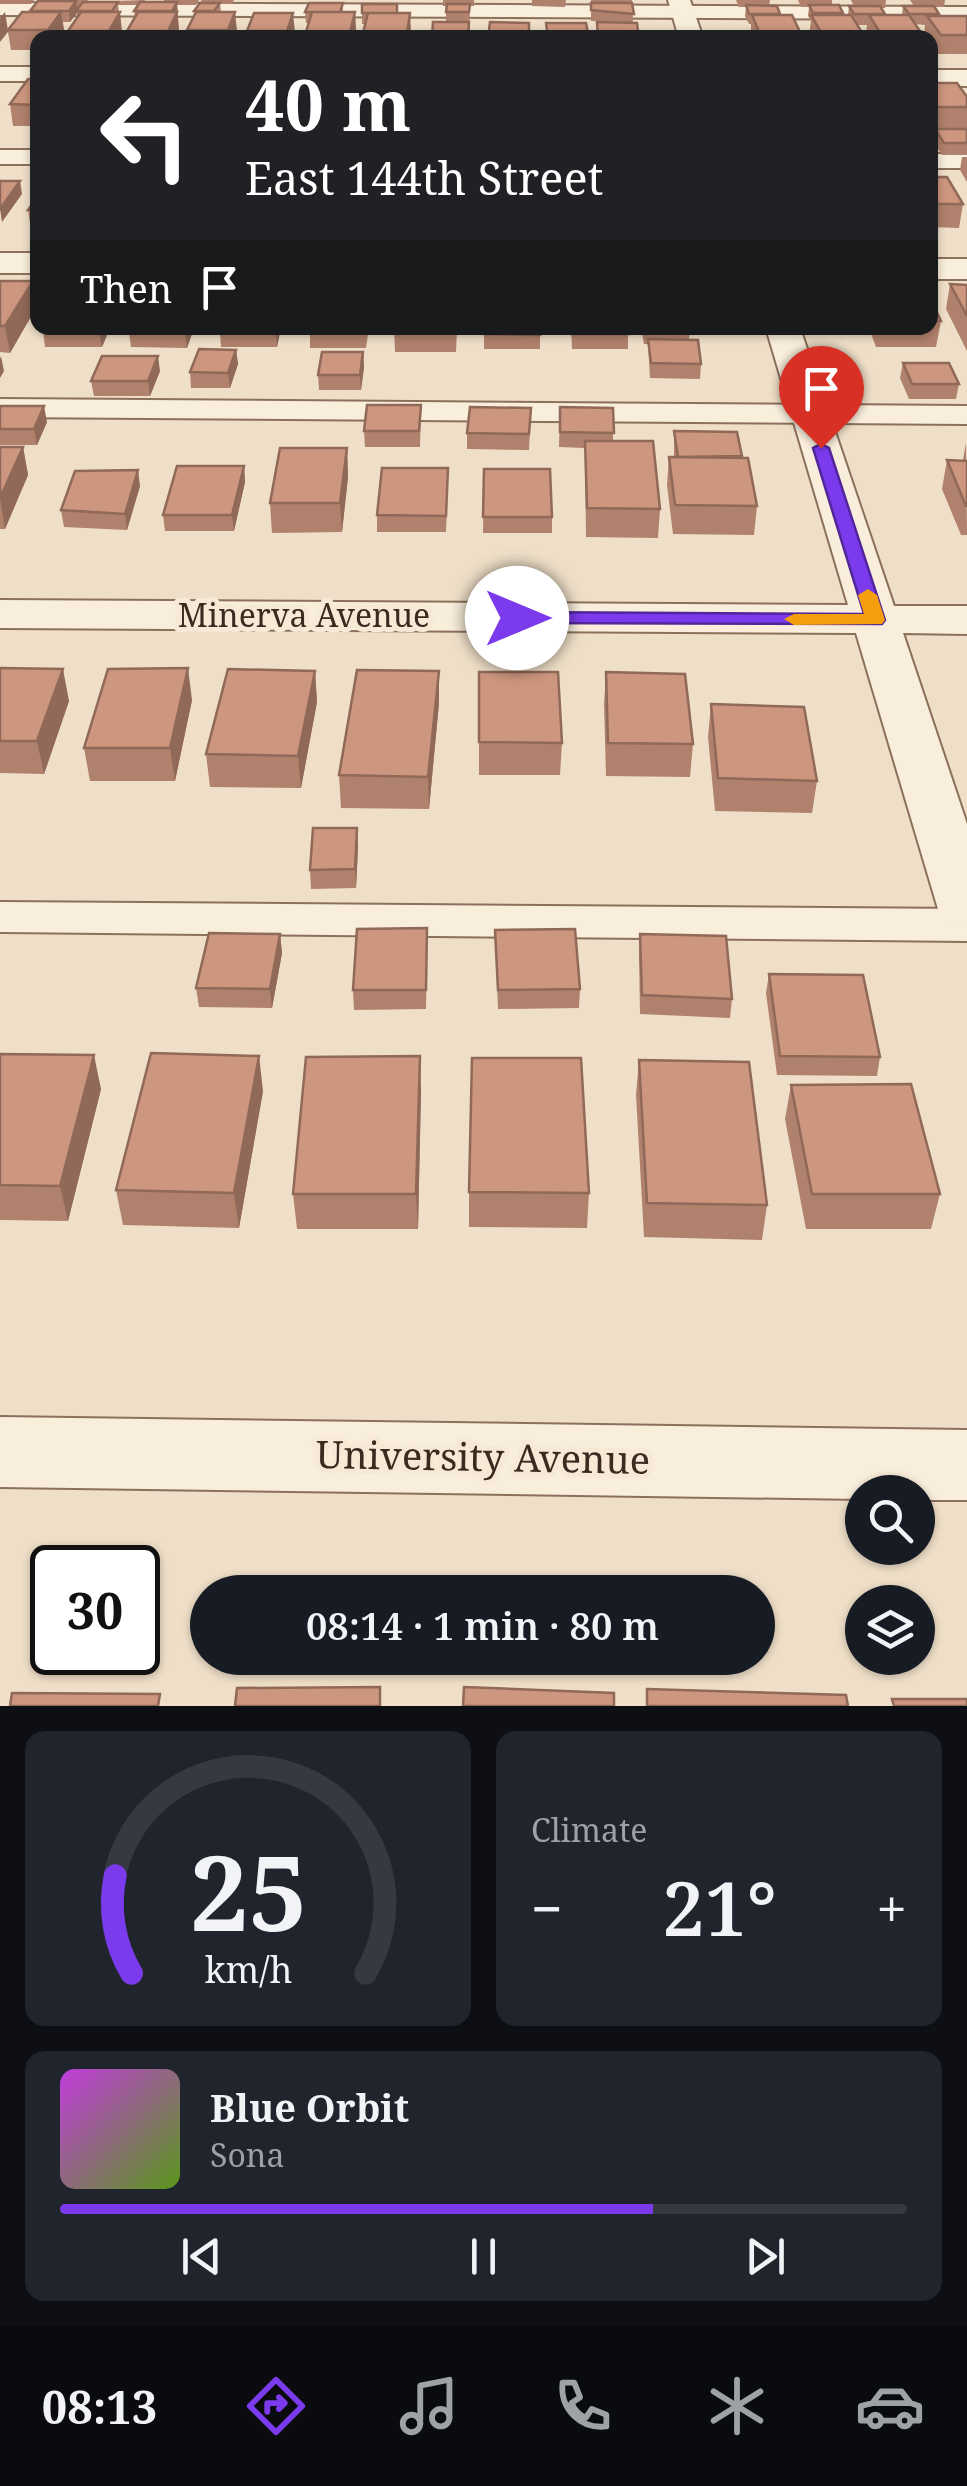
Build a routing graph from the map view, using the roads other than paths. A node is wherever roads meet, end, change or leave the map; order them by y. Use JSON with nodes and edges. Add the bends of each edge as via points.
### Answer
{"nodes":[{"id":1,"x":681,"y":6,"type":"edge"},
{"id":2,"x":0,"y":9,"type":"edge"},
{"id":3,"x":967,"y":13,"type":"edge"},
{"id":4,"x":688,"y":30,"type":"edge"},
{"id":5,"x":0,"y":74,"type":"edge"},
{"id":6,"x":30,"y":74,"type":"edge"},
{"id":7,"x":938,"y":78,"type":"edge"},
{"id":8,"x":967,"y":78,"type":"edge"},
{"id":9,"x":0,"y":157,"type":"edge"},
{"id":10,"x":30,"y":157,"type":"edge"},
{"id":11,"x":938,"y":160,"type":"edge"},
{"id":12,"x":967,"y":161,"type":"edge"},
{"id":13,"x":0,"y":263,"type":"edge"},
{"id":14,"x":30,"y":263,"type":"edge"},
{"id":15,"x":938,"y":269,"type":"edge"},
{"id":16,"x":967,"y":269,"type":"edge"},
{"id":17,"x":785,"y":335,"type":"edge"},
{"id":18,"x":0,"y":408,"type":"edge"},
{"id":19,"x":810,"y":414,"type":"junction"},
{"id":20,"x":967,"y":415,"type":"edge"},
{"id":21,"x":0,"y":614,"type":"edge"},
{"id":22,"x":876,"y":620,"type":"junction"},
{"id":23,"x":967,"y":620,"type":"edge"},
{"id":24,"x":967,"y":908,"type":"edge"},
{"id":25,"x":0,"y":918,"type":"edge"},
{"id":26,"x":967,"y":924,"type":"edge"},
{"id":27,"x":0,"y":1452,"type":"edge"},
{"id":28,"x":967,"y":1465,"type":"edge"}],
"edges":[{"from":1,"to":2,"type":"lane"},
{"from":1,"to":3,"type":"lane"},
{"from":1,"to":4,"type":"street"},
{"from":5,"to":6,"type":"street"},
{"from":7,"to":8,"type":"street"},
{"from":9,"to":10,"type":"lane"},
{"from":11,"to":12,"type":"lane"},
{"from":13,"to":14,"type":"street"},
{"from":15,"to":16,"type":"street"},
{"from":17,"to":19,"type":"street"},
{"from":18,"to":19,"type":"lane"},
{"from":19,"to":20,"type":"lane"},
{"from":19,"to":22,"type":"street"},
{"from":21,"to":22,"type":"street","name":"Minerva Avenue"},
{"from":22,"to":23,"type":"street","name":"Minerva Avenue"},
{"from":22,"to":24,"type":"street"},
{"from":25,"to":26,"type":"lane"},
{"from":27,"to":28,"type":"street","name":"University Avenue"}]}
